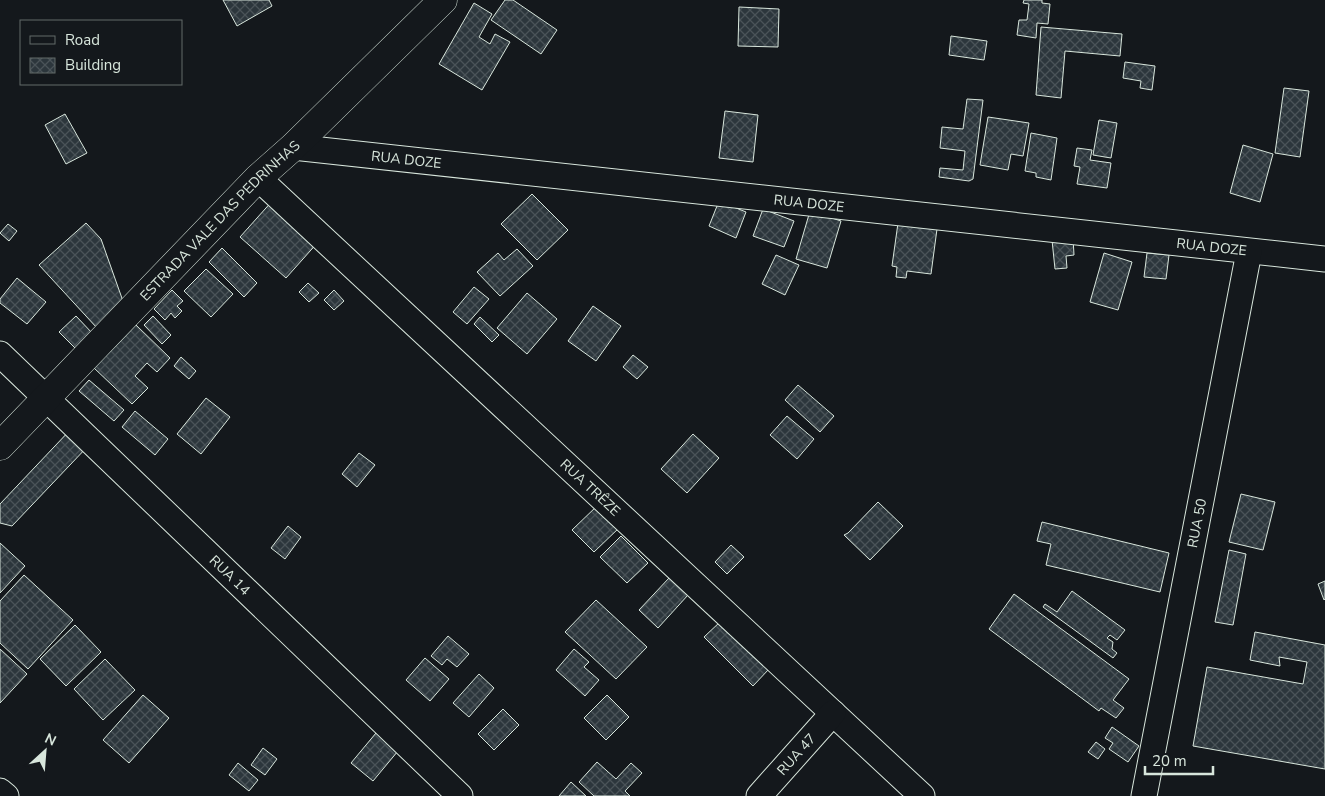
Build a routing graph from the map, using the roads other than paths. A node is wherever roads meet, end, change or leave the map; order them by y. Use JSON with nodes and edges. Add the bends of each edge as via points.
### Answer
{"nodes":[{"id":1,"x":443,"y":0,"type":"edge"},
{"id":2,"x":293,"y":147,"type":"junction"},
{"id":3,"x":258,"y":178,"type":"junction"},
{"id":4,"x":1248,"y":252,"type":"junction"},
{"id":5,"x":1325,"y":259,"type":"edge"},
{"id":6,"x":0,"y":354,"type":"edge"},
{"id":7,"x":46,"y":398,"type":"junction"},
{"id":8,"x":0,"y":446,"type":"edge"},
{"id":9,"x":833,"y":713,"type":"junction"},
{"id":10,"x":0,"y":790,"type":"edge"},
{"id":11,"x":6,"y":796,"type":"edge"},
{"id":12,"x":460,"y":796,"type":"edge"},
{"id":13,"x":759,"y":796,"type":"edge"},
{"id":14,"x":922,"y":796,"type":"edge"},
{"id":15,"x":1144,"y":796,"type":"edge"}],
"edges":[{"from":1,"to":2,"type":"main road","name":"ESTRADA VALE DAS PEDRINHAS"},
{"from":2,"to":3,"type":"main road","name":"ESTRADA VALE DAS PEDRINHAS"},
{"from":2,"to":4,"type":"street","name":"RUA DOZE"},
{"from":3,"to":7,"type":"main road","name":"ESTRADA VALE DAS PEDRINHAS"},
{"from":3,"to":9,"type":"street","name":"RUA TRÊZE"},
{"from":4,"to":5,"type":"street","name":"RUA DOZE"},
{"from":4,"to":15,"type":"street","name":"RUA 50"},
{"from":6,"to":7,"type":"street","name":"RUA 14"},
{"from":7,"to":8,"type":"main road","name":"ESTRADA VALE DAS PEDRINHAS"},
{"from":7,"to":12,"type":"street","name":"RUA 14"},
{"from":9,"to":13,"type":"street","name":"RUA 47"},
{"from":9,"to":14,"type":"street","name":"RUA TRÊZE"},
{"from":10,"to":11,"type":"street"}]}
